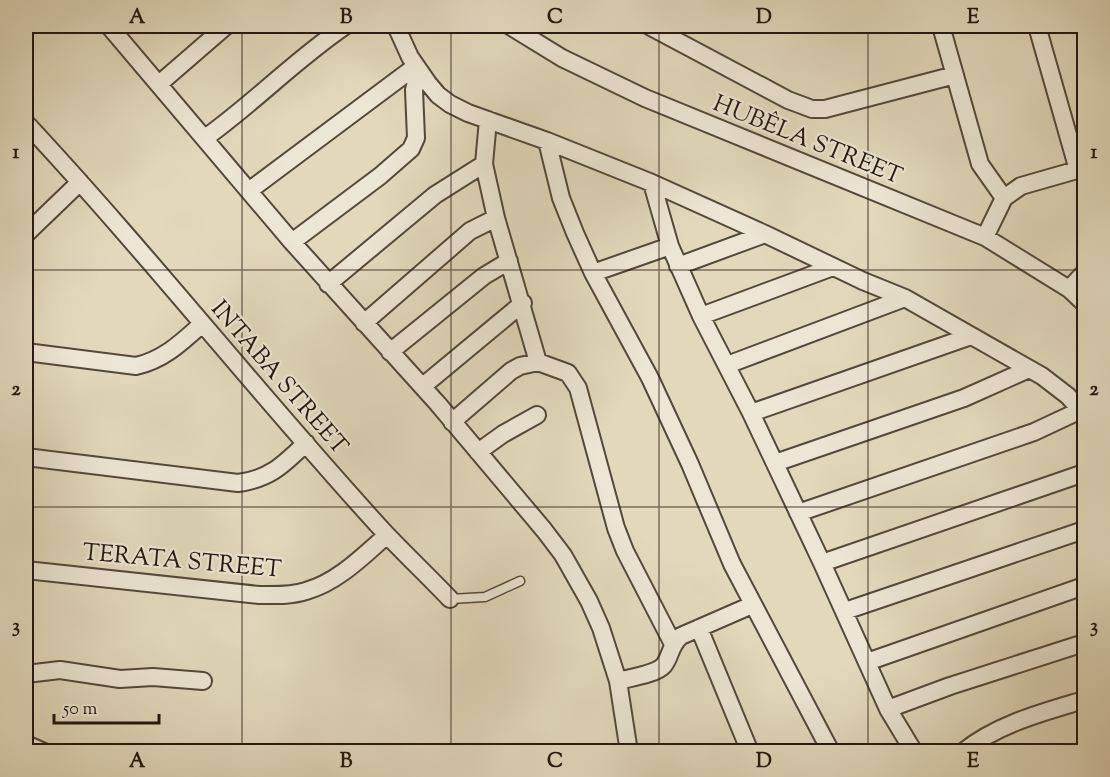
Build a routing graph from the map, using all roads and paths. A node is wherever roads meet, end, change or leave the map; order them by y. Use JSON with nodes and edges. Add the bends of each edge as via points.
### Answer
{"nodes":[{"id":1,"x":111,"y":26,"type":"edge"},
{"id":2,"x":226,"y":26,"type":"edge"},
{"id":3,"x":345,"y":26,"type":"edge"},
{"id":4,"x":396,"y":26,"type":"edge"},
{"id":5,"x":510,"y":26,"type":"edge"},
{"id":6,"x":649,"y":26,"type":"edge"},
{"id":7,"x":941,"y":26,"type":"edge"},
{"id":8,"x":1037,"y":26,"type":"edge"},
{"id":9,"x":418,"y":68,"type":"junction"},
{"id":10,"x":955,"y":75,"type":"junction"},
{"id":11,"x":159,"y":84,"type":"junction"},
{"id":12,"x":488,"y":120,"type":"junction"},
{"id":13,"x":26,"y":123,"type":"edge"},
{"id":14,"x":205,"y":138,"type":"junction"},
{"id":15,"x":547,"y":141,"type":"junction"},
{"id":16,"x":484,"y":164,"type":"junction"},
{"id":17,"x":1081,"y":169,"type":"edge"},
{"id":18,"x":80,"y":182,"type":"junction"},
{"id":19,"x":652,"y":183,"type":"junction"},
{"id":20,"x":250,"y":190,"type":"junction"},
{"id":21,"x":1004,"y":198,"type":"junction"},
{"id":22,"x":496,"y":218,"type":"junction"},
{"id":23,"x":26,"y":234,"type":"edge"},
{"id":24,"x":765,"y":234,"type":"junction"},
{"id":25,"x":985,"y":237,"type":"junction"},
{"id":26,"x":292,"y":242,"type":"junction"},
{"id":27,"x":670,"y":246,"type":"junction"},
{"id":28,"x":508,"y":261,"type":"junction"},
{"id":29,"x":678,"y":266,"type":"junction"},
{"id":30,"x":833,"y":267,"type":"junction"},
{"id":31,"x":593,"y":273,"type":"junction"},
{"id":32,"x":1084,"y":273,"type":"edge"},
{"id":33,"x":328,"y":284,"type":"junction"},
{"id":34,"x":1069,"y":289,"type":"junction"},
{"id":35,"x":905,"y":298,"type":"junction"},
{"id":36,"x":523,"y":303,"type":"junction"},
{"id":37,"x":1084,"y":303,"type":"edge"},
{"id":38,"x":700,"y":316,"type":"junction"},
{"id":39,"x":364,"y":323,"type":"junction"},
{"id":40,"x":202,"y":324,"type":"junction"},
{"id":41,"x":971,"y":336,"type":"junction"},
{"id":42,"x":26,"y":352,"type":"edge"},
{"id":43,"x":390,"y":352,"type":"junction"},
{"id":44,"x":538,"y":362,"type":"junction"},
{"id":45,"x":727,"y":366,"type":"junction"},
{"id":46,"x":1029,"y":369,"type":"junction"},
{"id":47,"x":423,"y":386,"type":"junction"},
{"id":48,"x":1083,"y":412,"type":"edge"},
{"id":49,"x":751,"y":413,"type":"junction"},
{"id":50,"x":537,"y":415,"type":"dead end"},
{"id":51,"x":452,"y":422,"type":"junction"},
{"id":52,"x":306,"y":443,"type":"junction"},
{"id":53,"x":478,"y":452,"type":"junction"},
{"id":54,"x":26,"y":457,"type":"edge"},
{"id":55,"x":775,"y":463,"type":"junction"},
{"id":56,"x":1084,"y":473,"type":"edge"},
{"id":57,"x":798,"y":513,"type":"junction"},
{"id":58,"x":1084,"y":530,"type":"edge"},
{"id":59,"x":387,"y":535,"type":"junction"},
{"id":60,"x":822,"y":563,"type":"junction"},
{"id":61,"x":26,"y":570,"type":"edge"},
{"id":62,"x":520,"y":581,"type":"dead end"},
{"id":63,"x":1084,"y":586,"type":"edge"},
{"id":64,"x":450,"y":599,"type":"joint"},
{"id":65,"x":752,"y":605,"type":"junction"},
{"id":66,"x":845,"y":611,"type":"junction"},
{"id":67,"x":699,"y":628,"type":"junction"},
{"id":68,"x":1084,"y":643,"type":"edge"},
{"id":69,"x":673,"y":644,"type":"junction"},
{"id":70,"x":867,"y":662,"type":"junction"},
{"id":71,"x":26,"y":674,"type":"edge"},
{"id":72,"x":203,"y":681,"type":"dead end"},
{"id":73,"x":618,"y":681,"type":"junction"},
{"id":74,"x":1084,"y":700,"type":"edge"},
{"id":75,"x":888,"y":709,"type":"junction"},
{"id":76,"x":26,"y":744,"type":"edge"},
{"id":77,"x":44,"y":752,"type":"edge"},
{"id":78,"x":629,"y":752,"type":"edge"},
{"id":79,"x":750,"y":752,"type":"edge"},
{"id":80,"x":831,"y":752,"type":"edge"},
{"id":81,"x":914,"y":752,"type":"edge"},
{"id":82,"x":963,"y":752,"type":"edge"}],
"edges":[{"from":1,"to":11,"type":"street"},
{"from":2,"to":11,"type":"street"},
{"from":3,"to":14,"type":"street"},
{"from":4,"to":9,"type":"street"},
{"from":5,"to":25,"type":"street","name":"HUBÊLA STREET","via":[[562,58],[645,98]]},
{"from":6,"to":10,"type":"street","via":[[812,109]]},
{"from":7,"to":10,"type":"street"},
{"from":8,"to":17,"type":"street"},
{"from":9,"to":12,"type":"street","via":[[444,99]]},
{"from":9,"to":20,"type":"street"},
{"from":9,"to":26,"type":"street","via":[[414,90],[416,138],[411,149]]},
{"from":10,"to":21,"type":"street","via":[[980,164]]},
{"from":11,"to":14,"type":"street"},
{"from":12,"to":15,"type":"street"},
{"from":12,"to":16,"type":"street"},
{"from":13,"to":18,"type":"street","name":"INTABA STREET"},
{"from":14,"to":20,"type":"street"},
{"from":15,"to":19,"type":"street"},
{"from":15,"to":31,"type":"street","via":[[561,198]]},
{"from":16,"to":22,"type":"street"},
{"from":16,"to":33,"type":"street","via":[[435,195]]},
{"from":17,"to":21,"type":"street","via":[[1021,186]]},
{"from":18,"to":23,"type":"street"},
{"from":18,"to":40,"type":"street","name":"INTABA STREET"},
{"from":19,"to":24,"type":"street"},
{"from":19,"to":27,"type":"street"},
{"from":20,"to":26,"type":"street"},
{"from":21,"to":25,"type":"street"},
{"from":22,"to":28,"type":"street"},
{"from":22,"to":39,"type":"street","via":[[470,231]]},
{"from":24,"to":29,"type":"street"},
{"from":24,"to":30,"type":"street"},
{"from":25,"to":34,"type":"street","name":"HUBÊLA STREET"},
{"from":26,"to":33,"type":"street"},
{"from":27,"to":29,"type":"street"},
{"from":27,"to":31,"type":"street"},
{"from":28,"to":36,"type":"street"},
{"from":28,"to":43,"type":"street","via":[[476,281]]},
{"from":29,"to":38,"type":"street"},
{"from":30,"to":35,"type":"street"},
{"from":30,"to":38,"type":"street"},
{"from":31,"to":65,"type":"street","via":[[650,378]]},
{"from":32,"to":34,"type":"street"},
{"from":33,"to":39,"type":"street"},
{"from":34,"to":37,"type":"street","name":"HUBÊLA STREET"},
{"from":35,"to":41,"type":"street"},
{"from":35,"to":45,"type":"street"},
{"from":36,"to":44,"type":"street"},
{"from":36,"to":47,"type":"street"},
{"from":38,"to":45,"type":"street"},
{"from":39,"to":43,"type":"street"},
{"from":40,"to":42,"type":"street","via":[[162,357],[136,366]]},
{"from":40,"to":52,"type":"street","name":"INTABA STREET"},
{"from":41,"to":46,"type":"street"},
{"from":41,"to":49,"type":"street"},
{"from":43,"to":47,"type":"street"},
{"from":44,"to":51,"type":"street","via":[[511,371]]},
{"from":44,"to":69,"type":"street","via":[[568,373],[578,388],[616,528]]},
{"from":45,"to":49,"type":"street"},
{"from":46,"to":48,"type":"street","via":[[1054,385]]},
{"from":46,"to":55,"type":"street","via":[[964,398]]},
{"from":47,"to":51,"type":"street"},
{"from":48,"to":57,"type":"street"},
{"from":49,"to":55,"type":"street"},
{"from":50,"to":53,"type":"street"},
{"from":51,"to":53,"type":"street"},
{"from":52,"to":54,"type":"street","via":[[268,476],[238,483]]},
{"from":52,"to":59,"type":"street","name":"INTABA STREET"},
{"from":53,"to":73,"type":"street","via":[[544,530],[576,576],[601,628]]},
{"from":55,"to":57,"type":"street"},
{"from":56,"to":60,"type":"street"},
{"from":57,"to":60,"type":"street"},
{"from":58,"to":66,"type":"street"},
{"from":59,"to":61,"type":"street","name":"TERATA STREET","via":[[326,583],[285,595]]},
{"from":59,"to":64,"type":"street","name":"INTABA STREET"},
{"from":60,"to":66,"type":"street"},
{"from":62,"to":64,"type":"lane","via":[[485,597]]},
{"from":63,"to":70,"type":"street"},
{"from":65,"to":67,"type":"street"},
{"from":65,"to":80,"type":"street"},
{"from":66,"to":70,"type":"street"},
{"from":67,"to":69,"type":"street"},
{"from":67,"to":79,"type":"street"},
{"from":68,"to":75,"type":"street"},
{"from":69,"to":73,"type":"street","via":[[661,668]]},
{"from":70,"to":75,"type":"street"},
{"from":71,"to":72,"type":"street","via":[[60,670],[120,679]]},
{"from":73,"to":78,"type":"street"},
{"from":74,"to":82,"type":"street","via":[[1008,726]]},
{"from":75,"to":81,"type":"street"},
{"from":76,"to":77,"type":"street"}]}
